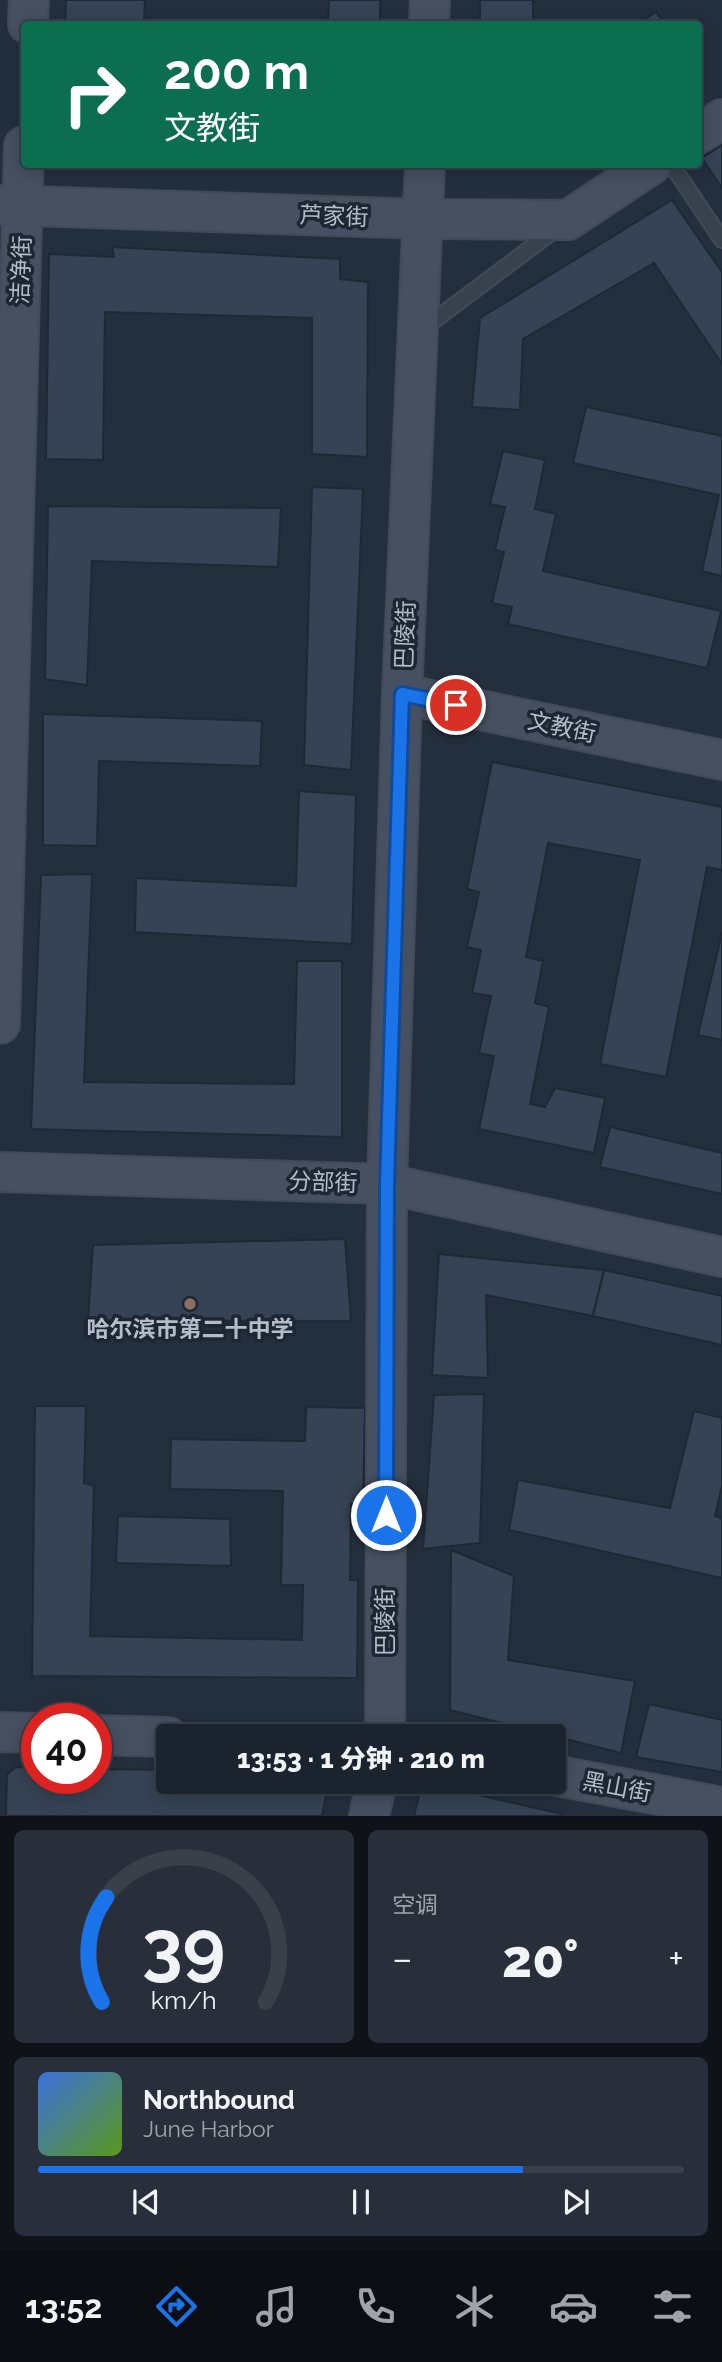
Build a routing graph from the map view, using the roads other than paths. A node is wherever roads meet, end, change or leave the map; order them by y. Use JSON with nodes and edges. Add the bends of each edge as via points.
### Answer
{"nodes":[{"id":1,"x":29,"y":0,"type":"edge"},
{"id":2,"x":430,"y":0,"type":"edge"},
{"id":3,"x":28,"y":21,"type":"edge"},
{"id":4,"x":429,"y":21,"type":"edge"},
{"id":5,"x":722,"y":119,"type":"edge"},
{"id":6,"x":702,"y":132,"type":"edge"},
{"id":7,"x":21,"y":160,"type":"edge"},
{"id":8,"x":425,"y":168,"type":"edge"},
{"id":9,"x":647,"y":168,"type":"edge"},
{"id":10,"x":674,"y":168,"type":"edge"},
{"id":11,"x":11,"y":206,"type":"edge"},
{"id":12,"x":423,"y":219,"type":"junction"},
{"id":13,"x":568,"y":220,"type":"junction"},
{"id":14,"x":722,"y":240,"type":"edge"},
{"id":15,"x":417,"y":334,"type":"junction"},
{"id":16,"x":402,"y":694,"type":"junction"},
{"id":17,"x":722,"y":760,"type":"edge"},
{"id":18,"x":0,"y":1024,"type":"edge"},
{"id":19,"x":0,"y":1172,"type":"edge"},
{"id":20,"x":387,"y":1184,"type":"junction"},
{"id":21,"x":722,"y":1257,"type":"edge"},
{"id":22,"x":385,"y":1724,"type":"edge"},
{"id":23,"x":0,"y":1732,"type":"edge"},
{"id":24,"x":21,"y":1733,"type":"edge"},
{"id":25,"x":112,"y":1735,"type":"edge"},
{"id":26,"x":156,"y":1737,"type":"edge"},
{"id":27,"x":566,"y":1777,"type":"edge"},
{"id":28,"x":374,"y":1794,"type":"edge"},
{"id":29,"x":722,"y":1807,"type":"edge"},
{"id":30,"x":369,"y":1816,"type":"edge"}],
"edges":[{"from":1,"to":3,"type":"street"},
{"from":2,"to":4,"type":"street"},
{"from":5,"to":6,"type":"street"},
{"from":7,"to":11,"type":"street","name":"洁净街"},
{"from":8,"to":12,"type":"street","name":"巴陵街"},
{"from":9,"to":13,"type":"street"},
{"from":10,"to":14,"type":"lane"},
{"from":11,"to":12,"type":"street","name":"芦家街"},
{"from":11,"to":18,"type":"street","name":"洁净街"},
{"from":12,"to":13,"type":"street","name":"芦家街"},
{"from":12,"to":15,"type":"street","name":"巴陵街"},
{"from":13,"to":15,"type":"lane"},
{"from":15,"to":16,"type":"street","name":"巴陵街"},
{"from":16,"to":17,"type":"street","name":"文教街"},
{"from":16,"to":20,"type":"street","name":"巴陵街"},
{"from":19,"to":20,"type":"street","name":"分部街"},
{"from":20,"to":21,"type":"street","name":"分部街"},
{"from":20,"to":22,"type":"street","name":"巴陵街"},
{"from":23,"to":24,"type":"street"},
{"from":25,"to":26,"type":"street"},
{"from":27,"to":29,"type":"street","name":"黑山街"},
{"from":28,"to":30,"type":"street"}]}
